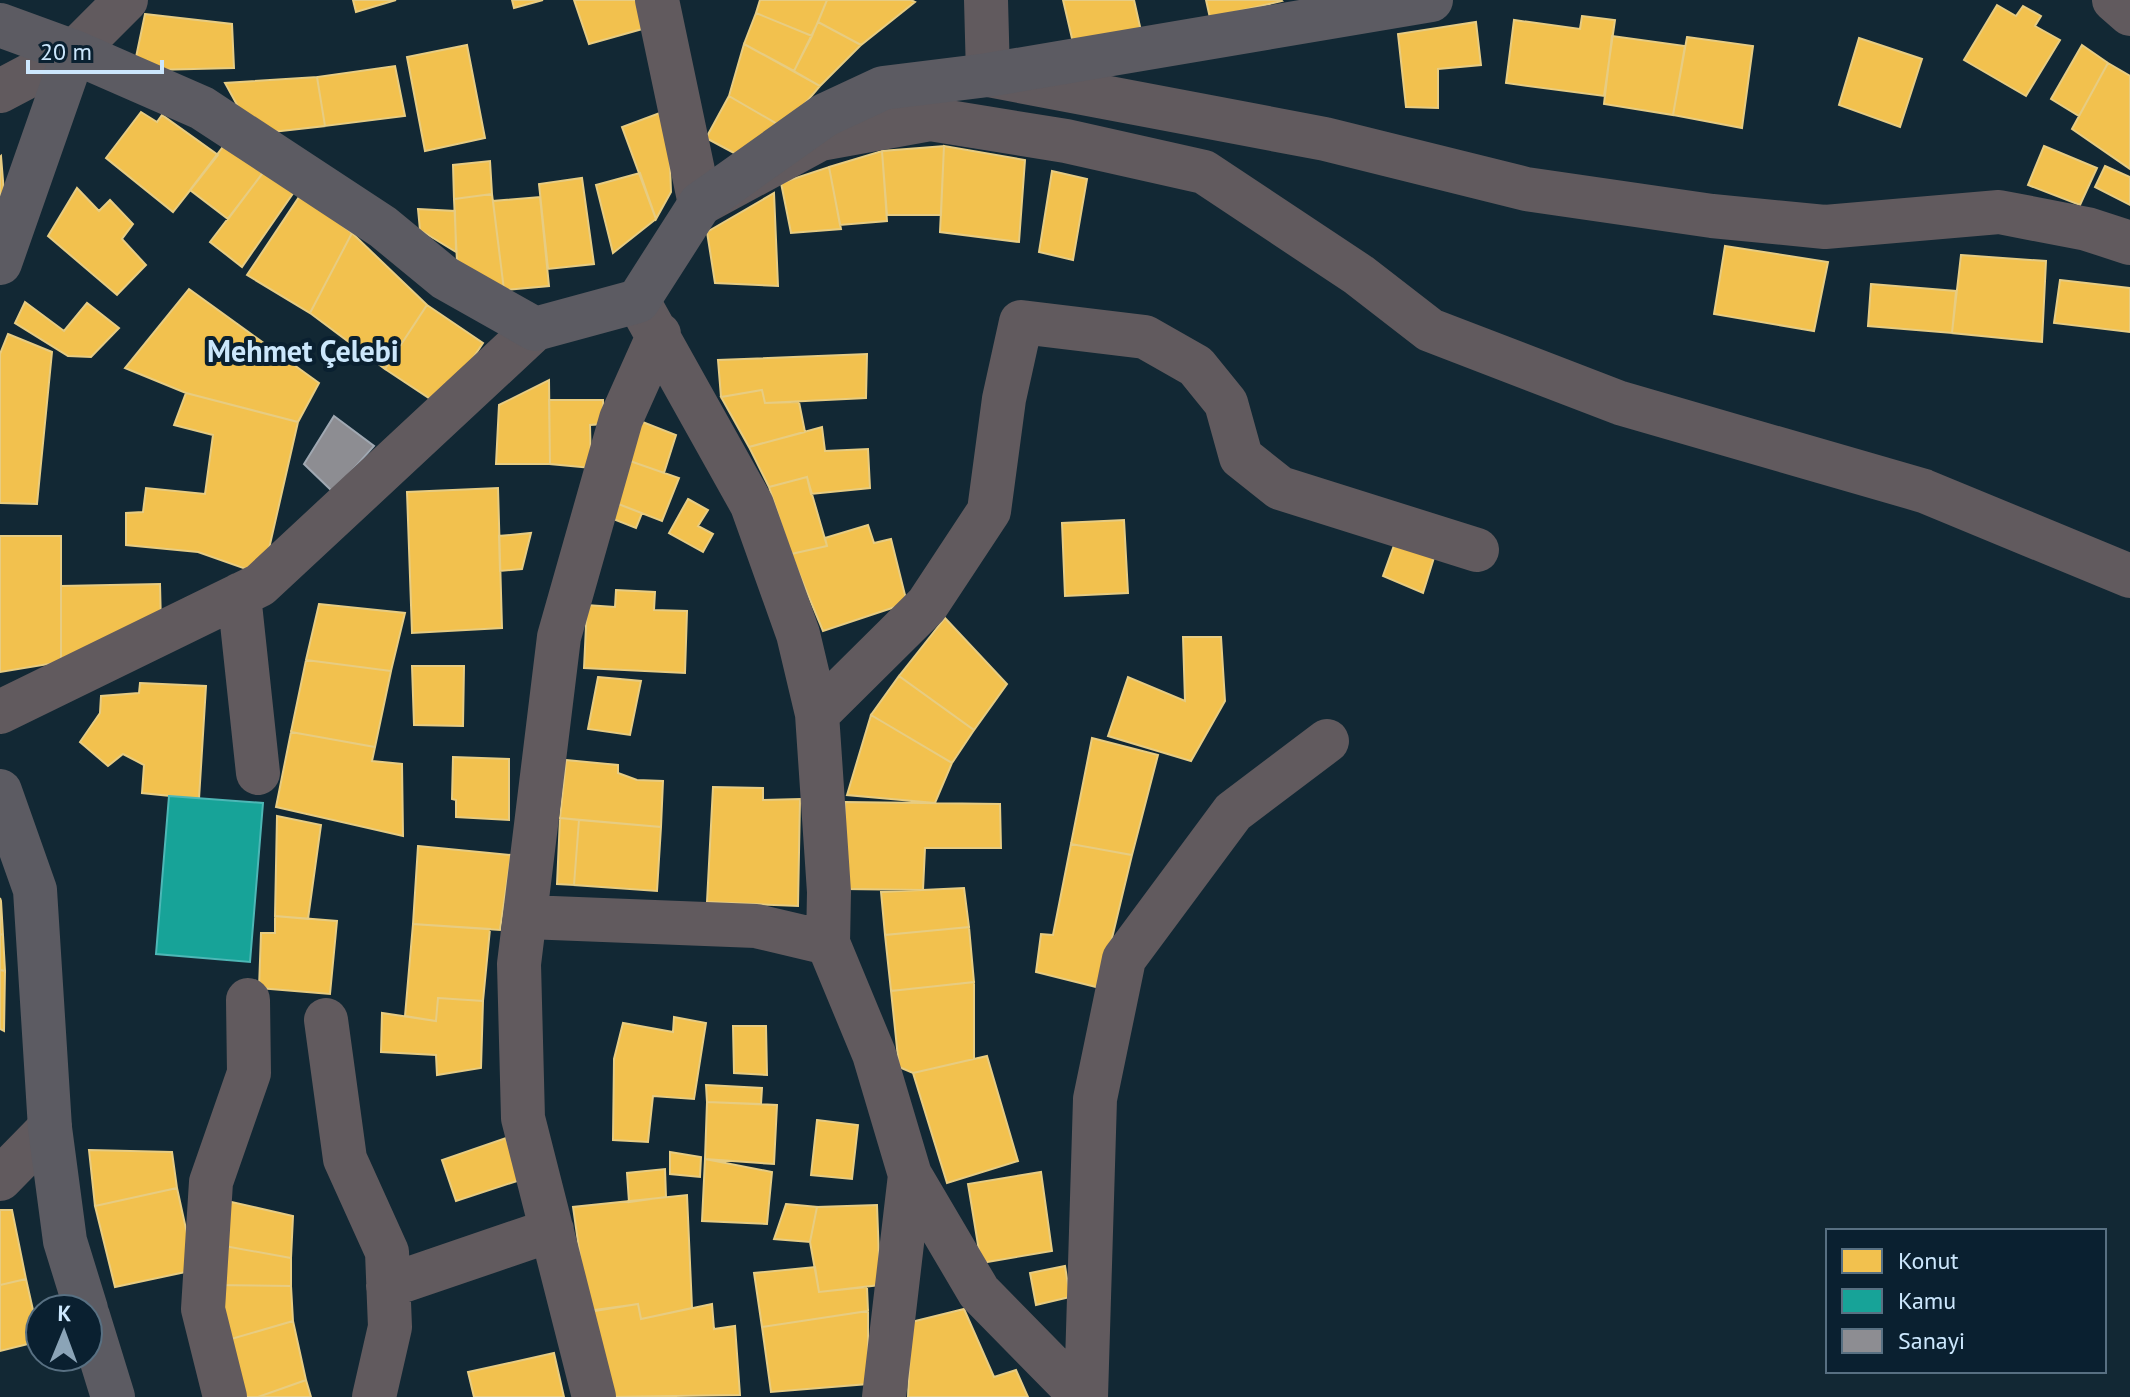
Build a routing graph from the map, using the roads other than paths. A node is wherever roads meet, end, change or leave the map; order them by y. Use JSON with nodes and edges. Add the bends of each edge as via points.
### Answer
{"nodes":[{"id":1,"x":126,"y":0,"type":"edge"},
{"id":2,"x":657,"y":0,"type":"edge"},
{"id":3,"x":986,"y":0,"type":"edge"},
{"id":4,"x":1431,"y":0,"type":"edge"},
{"id":5,"x":2114,"y":0,"type":"edge"},
{"id":6,"x":2130,"y":14,"type":"edge"},
{"id":7,"x":0,"y":25,"type":"edge"},
{"id":8,"x":74,"y":52,"type":"junction"},
{"id":9,"x":988,"y":75,"type":"junction"},
{"id":10,"x":0,"y":91,"type":"edge"},
{"id":11,"x":700,"y":204,"type":"junction"},
{"id":12,"x":2130,"y":243,"type":"edge"},
{"id":13,"x":0,"y":263,"type":"edge"},
{"id":14,"x":648,"y":317,"type":"junction"},
{"id":15,"x":535,"y":329,"type":"junction"},
{"id":16,"x":1477,"y":550,"type":"dead end"},
{"id":17,"x":2130,"y":576,"type":"edge"},
{"id":18,"x":239,"y":595,"type":"junction"},
{"id":19,"x":0,"y":712,"type":"edge"},
{"id":20,"x":817,"y":714,"type":"junction"},
{"id":21,"x":1327,"y":741,"type":"dead end"},
{"id":22,"x":258,"y":773,"type":"dead end"},
{"id":23,"x":0,"y":791,"type":"edge"},
{"id":24,"x":527,"y":917,"type":"junction"},
{"id":25,"x":828,"y":943,"type":"junction"},
{"id":26,"x":248,"y":1000,"type":"dead end"},
{"id":27,"x":326,"y":1020,"type":"dead end"},
{"id":28,"x":50,"y":1128,"type":"junction"},
{"id":29,"x":910,"y":1175,"type":"junction"},
{"id":30,"x":0,"y":1179,"type":"edge"},
{"id":31,"x":552,"y":1230,"type":"junction"},
{"id":32,"x":388,"y":1286,"type":"junction"},
{"id":33,"x":81,"y":1293,"type":"edge"},
{"id":34,"x":104,"y":1368,"type":"edge"},
{"id":35,"x":113,"y":1397,"type":"edge"},
{"id":36,"x":225,"y":1397,"type":"edge"},
{"id":37,"x":374,"y":1397,"type":"edge"},
{"id":38,"x":594,"y":1397,"type":"edge"},
{"id":39,"x":884,"y":1397,"type":"edge"},
{"id":40,"x":1084,"y":1397,"type":"edge"}],
"edges":[{"from":1,"to":8,"type":"street"},
{"from":2,"to":11,"type":"street"},
{"from":3,"to":9,"type":"street"},
{"from":4,"to":9,"type":"main road"},
{"from":5,"to":6,"type":"street"},
{"from":7,"to":8,"type":"main road"},
{"from":8,"to":10,"type":"street"},
{"from":8,"to":13,"type":"main road"},
{"from":8,"to":15,"type":"main road","via":[[202,108],[383,227],[445,278]]},
{"from":9,"to":11,"type":"main road","via":[[883,88],[825,115]]},
{"from":9,"to":12,"type":"street","via":[[1325,139],[1526,189],[1825,227],[1999,212]]},
{"from":11,"to":14,"type":"main road"},
{"from":11,"to":17,"type":"street","via":[[820,139],[930,119],[1066,141],[1204,172],[1359,275],[1430,330],[1620,403],[1924,491]]},
{"from":14,"to":15,"type":"main road"},
{"from":14,"to":20,"type":"street","via":[[752,505],[798,634]]},
{"from":14,"to":24,"type":"street","via":[[559,637]]},
{"from":15,"to":18,"type":"street","via":[[260,585]]},
{"from":16,"to":20,"type":"street","via":[[1280,488],[1241,457],[1226,403],[1196,366],[1145,337],[1021,322],[989,511],[927,605]]},
{"from":18,"to":19,"type":"street"},
{"from":18,"to":22,"type":"street"},
{"from":20,"to":25,"type":"street"},
{"from":21,"to":40,"type":"street","via":[[1233,812],[1124,959],[1095,1099]]},
{"from":23,"to":28,"type":"main road","via":[[35,890]]},
{"from":24,"to":25,"type":"street","via":[[756,926]]},
{"from":24,"to":31,"type":"street","via":[[519,964],[523,1118]]},
{"from":25,"to":29,"type":"street","via":[[874,1054]]},
{"from":26,"to":36,"type":"street","via":[[249,1073],[211,1182],[203,1309]]},
{"from":27,"to":32,"type":"street","via":[[345,1159],[387,1252]]},
{"from":28,"to":30,"type":"street"},
{"from":28,"to":33,"type":"main road","via":[[65,1241]]},
{"from":29,"to":39,"type":"street"},
{"from":29,"to":40,"type":"street","via":[[979,1292]]},
{"from":31,"to":32,"type":"street"},
{"from":31,"to":38,"type":"street"},
{"from":32,"to":37,"type":"street","via":[[390,1327]]},
{"from":34,"to":35,"type":"main road"}]}
